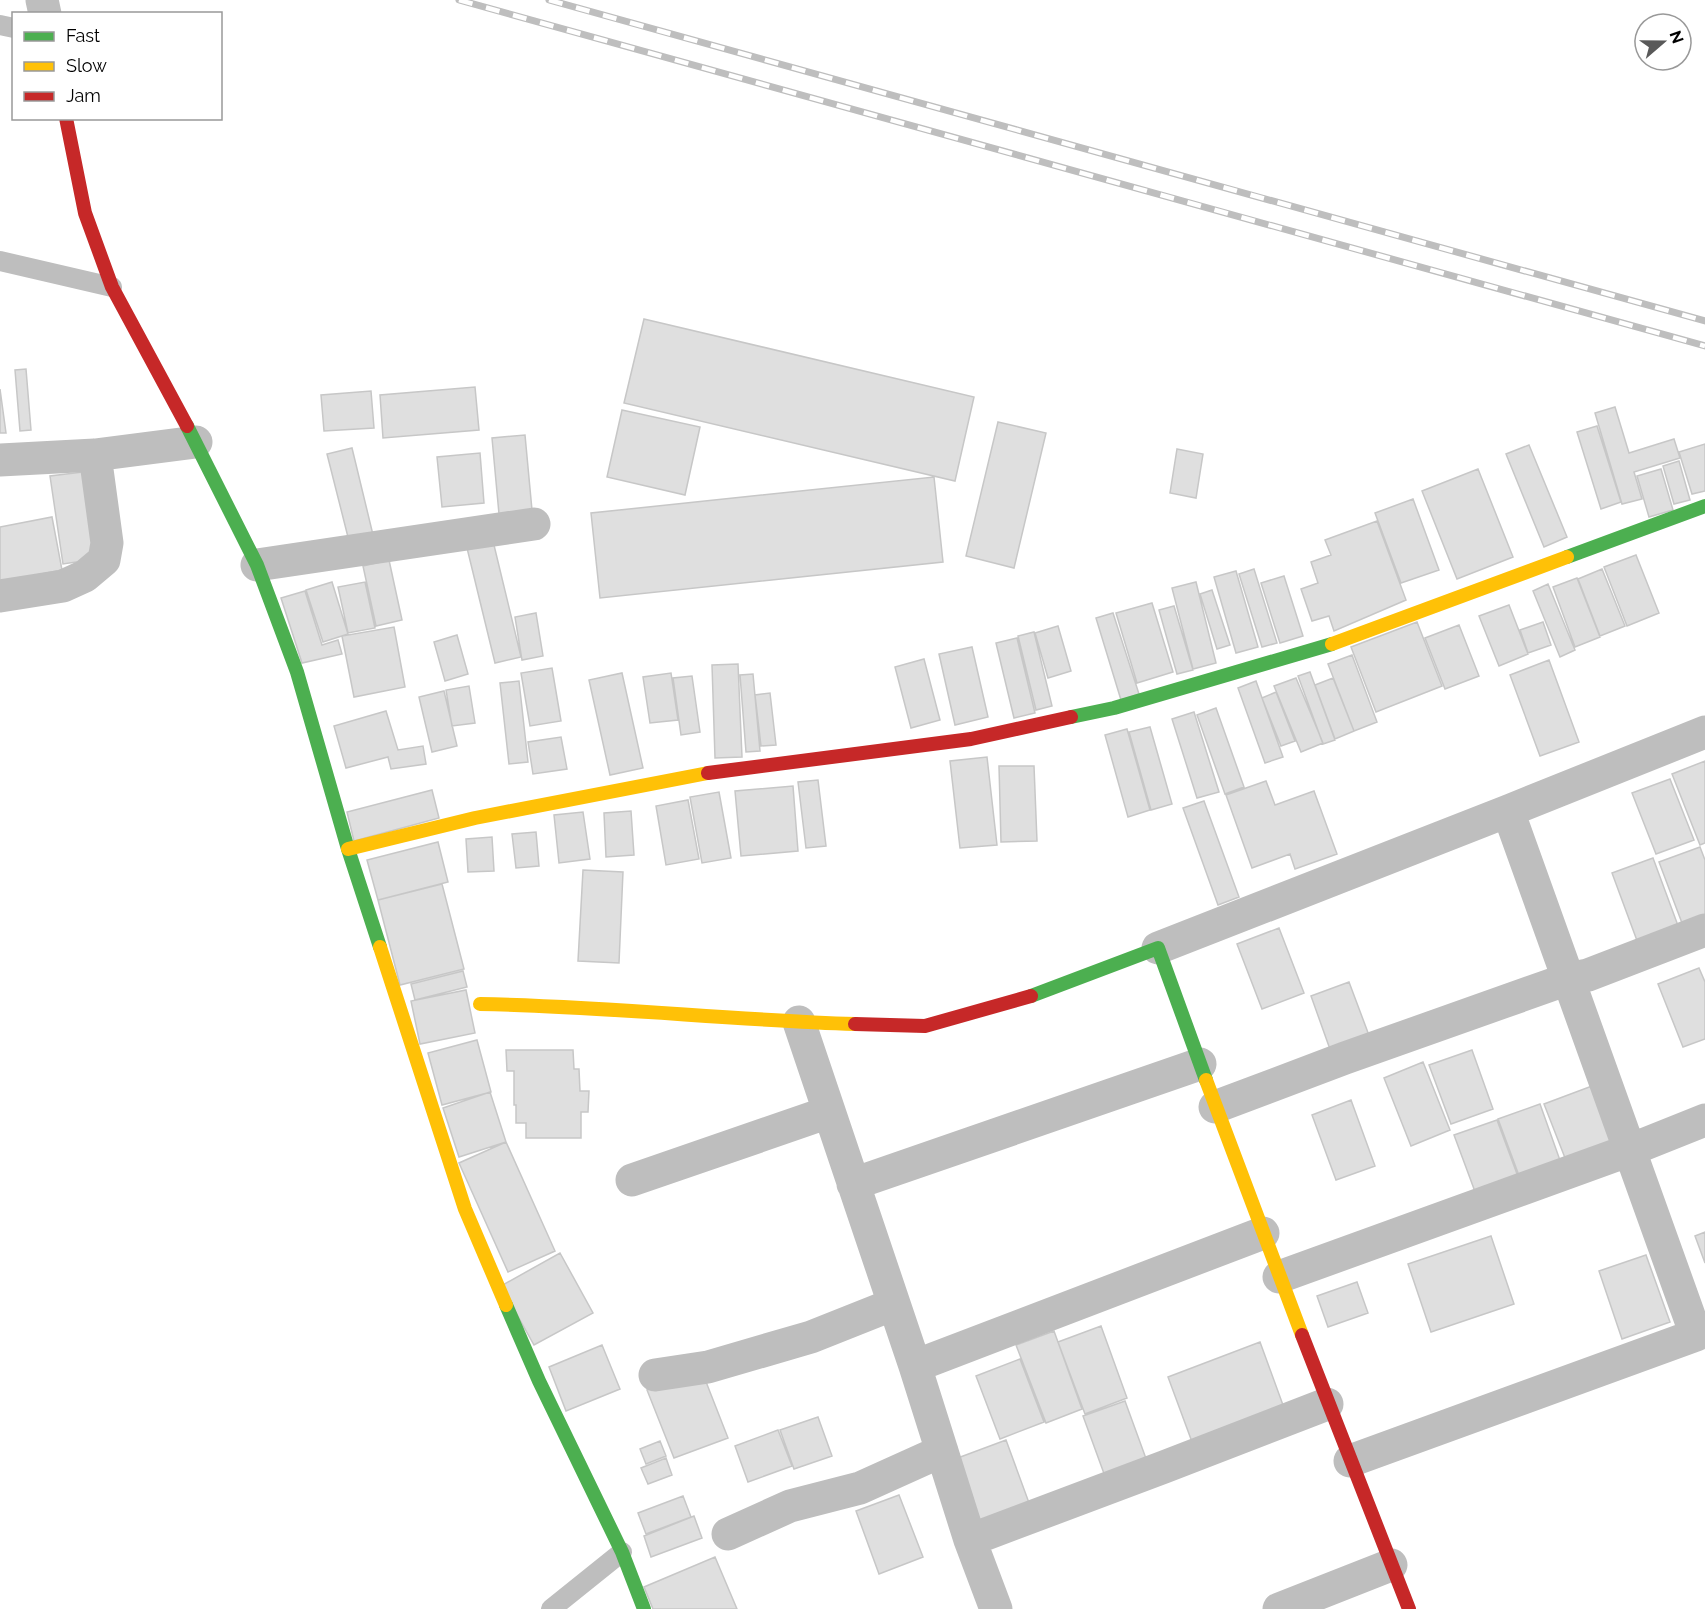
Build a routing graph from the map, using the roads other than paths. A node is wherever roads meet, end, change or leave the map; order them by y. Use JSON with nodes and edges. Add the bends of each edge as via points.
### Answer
{"nodes":[{"id":1,"x":66,"y":120,"type":"edge"},
{"id":2,"x":0,"y":261,"type":"edge"},
{"id":3,"x":112,"y":287,"type":"junction"},
{"id":4,"x":196,"y":442,"type":"junction"},
{"id":5,"x":95,"y":455,"type":"junction"},
{"id":6,"x":0,"y":460,"type":"edge"},
{"id":7,"x":1705,"y":506,"type":"edge"},
{"id":8,"x":534,"y":524,"type":"dead end"},
{"id":9,"x":257,"y":565,"type":"junction"},
{"id":10,"x":0,"y":596,"type":"edge"},
{"id":11,"x":1705,"y":732,"type":"edge"},
{"id":12,"x":1508,"y":811,"type":"junction"},
{"id":13,"x":348,"y":849,"type":"junction"},
{"id":14,"x":1705,"y":930,"type":"edge"},
{"id":15,"x":1158,"y":948,"type":"junction"},
{"id":16,"x":1568,"y":979,"type":"junction"},
{"id":17,"x":480,"y":1004,"type":"dead end"},
{"id":18,"x":799,"y":1022,"type":"junction"},
{"id":19,"x":1200,"y":1064,"type":"junction"},
{"id":20,"x":1215,"y":1107,"type":"junction"},
{"id":21,"x":829,"y":1112,"type":"junction"},
{"id":22,"x":1705,"y":1120,"type":"edge"},
{"id":23,"x":1630,"y":1150,"type":"junction"},
{"id":24,"x":633,"y":1180,"type":"dead end"},
{"id":25,"x":853,"y":1184,"type":"junction"},
{"id":26,"x":1263,"y":1233,"type":"junction"},
{"id":27,"x":1280,"y":1277,"type":"junction"},
{"id":28,"x":894,"y":1304,"type":"junction"},
{"id":29,"x":1700,"y":1333,"type":"edge"},
{"id":30,"x":915,"y":1366,"type":"junction"},
{"id":31,"x":655,"y":1375,"type":"dead end"},
{"id":32,"x":1327,"y":1404,"type":"junction"},
{"id":33,"x":942,"y":1451,"type":"junction"},
{"id":34,"x":1350,"y":1461,"type":"junction"},
{"id":35,"x":728,"y":1534,"type":"dead end"},
{"id":36,"x":970,"y":1540,"type":"junction"},
{"id":37,"x":622,"y":1552,"type":"junction"},
{"id":38,"x":1391,"y":1565,"type":"junction"},
{"id":39,"x":551,"y":1609,"type":"edge"},
{"id":40,"x":644,"y":1609,"type":"edge"},
{"id":41,"x":996,"y":1609,"type":"edge"},
{"id":42,"x":1279,"y":1609,"type":"edge"},
{"id":43,"x":1409,"y":1609,"type":"edge"}],
"edges":[{"from":1,"to":3,"type":"street","via":[[85,213]]},
{"from":2,"to":3,"type":"lane"},
{"from":3,"to":4,"type":"street"},
{"from":4,"to":5,"type":"street"},
{"from":4,"to":9,"type":"street"},
{"from":5,"to":6,"type":"street"},
{"from":5,"to":10,"type":"street","via":[[107,543],[104,560],[85,576],[63,586]]},
{"from":7,"to":13,"type":"street","via":[[1313,651],[1114,708],[971,739],[723,770],[475,818]]},
{"from":8,"to":9,"type":"street"},
{"from":9,"to":13,"type":"street","via":[[297,672]]},
{"from":11,"to":12,"type":"street"},
{"from":12,"to":15,"type":"street"},
{"from":12,"to":16,"type":"street"},
{"from":13,"to":37,"type":"street","via":[[465,1209],[539,1381]]},
{"from":14,"to":16,"type":"street"},
{"from":15,"to":18,"type":"street","via":[[1022,1000],[925,1026]]},
{"from":15,"to":19,"type":"street"},
{"from":16,"to":20,"type":"street"},
{"from":16,"to":23,"type":"street"},
{"from":17,"to":18,"type":"street"},
{"from":18,"to":21,"type":"street"},
{"from":19,"to":20,"type":"street"},
{"from":19,"to":25,"type":"street"},
{"from":20,"to":26,"type":"street"},
{"from":21,"to":24,"type":"street"},
{"from":21,"to":25,"type":"street"},
{"from":22,"to":23,"type":"street"},
{"from":23,"to":27,"type":"street"},
{"from":23,"to":29,"type":"street"},
{"from":25,"to":28,"type":"street"},
{"from":26,"to":27,"type":"street"},
{"from":26,"to":30,"type":"street"},
{"from":27,"to":32,"type":"street"},
{"from":28,"to":30,"type":"street"},
{"from":28,"to":31,"type":"street","via":[[811,1337],[708,1367]]},
{"from":29,"to":34,"type":"street"},
{"from":30,"to":33,"type":"street"},
{"from":32,"to":34,"type":"street"},
{"from":32,"to":36,"type":"street"},
{"from":33,"to":35,"type":"street","via":[[860,1488],[790,1506]]},
{"from":33,"to":36,"type":"street"},
{"from":34,"to":38,"type":"street"},
{"from":36,"to":41,"type":"street"},
{"from":37,"to":39,"type":"lane"},
{"from":37,"to":40,"type":"street"},
{"from":38,"to":42,"type":"street"},
{"from":38,"to":43,"type":"street"}]}
